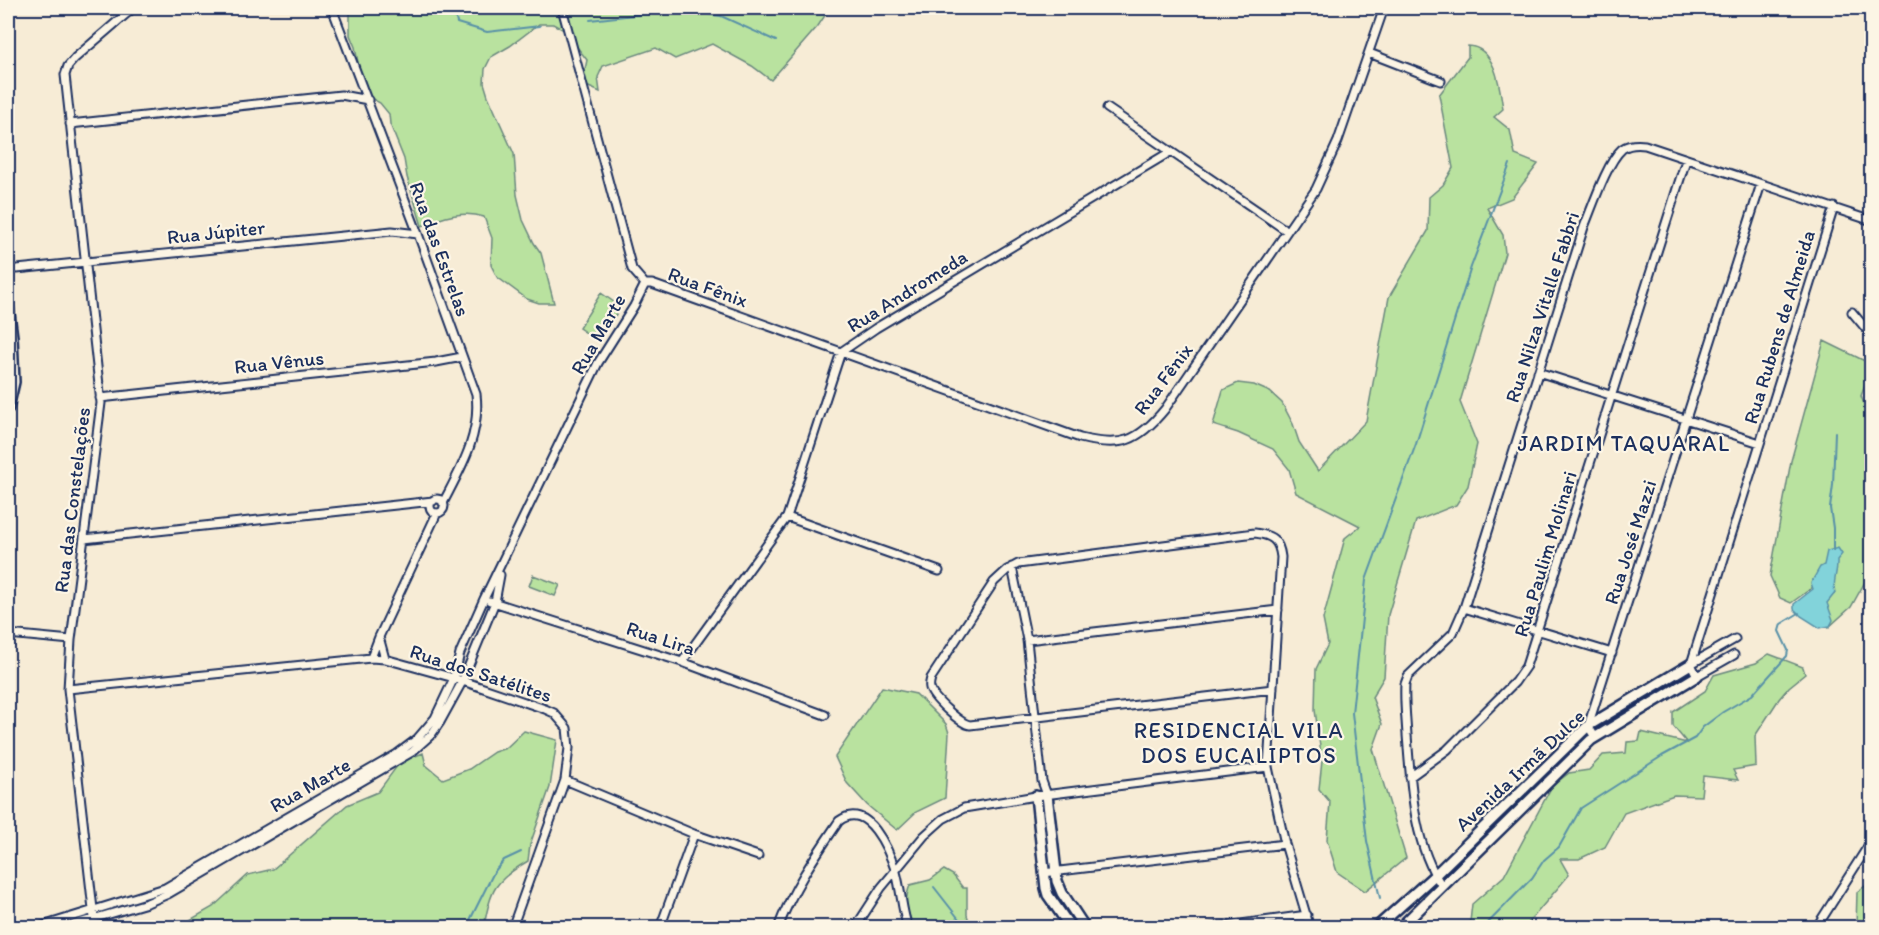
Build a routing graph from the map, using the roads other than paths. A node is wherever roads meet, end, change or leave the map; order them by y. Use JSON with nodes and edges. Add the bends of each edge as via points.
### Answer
{"nodes":[{"id":1,"x":133,"y":8,"type":"edge"},
{"id":2,"x":332,"y":8,"type":"edge"},
{"id":3,"x":562,"y":8,"type":"edge"},
{"id":4,"x":1384,"y":8,"type":"edge"},
{"id":5,"x":1368,"y":53,"type":"junction"},
{"id":6,"x":1441,"y":81,"type":"dead end"},
{"id":7,"x":368,"y":100,"type":"junction"},
{"id":8,"x":1107,"y":108,"type":"dead end"},
{"id":9,"x":70,"y":124,"type":"junction"},
{"id":10,"x":1170,"y":152,"type":"junction"},
{"id":11,"x":1686,"y":159,"type":"junction"},
{"id":12,"x":1761,"y":184,"type":"junction"},
{"id":13,"x":1834,"y":207,"type":"junction"},
{"id":14,"x":1872,"y":221,"type":"edge"},
{"id":15,"x":1287,"y":231,"type":"junction"},
{"id":16,"x":418,"y":234,"type":"junction"},
{"id":17,"x":85,"y":262,"type":"junction"},
{"id":18,"x":17,"y":269,"type":"dead end"},
{"id":19,"x":645,"y":285,"type":"junction"},
{"id":20,"x":8,"y":306,"type":"edge"},
{"id":21,"x":1852,"y":312,"type":"dead end"},
{"id":22,"x":8,"y":313,"type":"edge"},
{"id":23,"x":1872,"y":336,"type":"edge"},
{"id":24,"x":841,"y":352,"type":"junction"},
{"id":25,"x":462,"y":357,"type":"junction"},
{"id":26,"x":1538,"y":372,"type":"junction"},
{"id":27,"x":1612,"y":395,"type":"junction"},
{"id":28,"x":100,"y":398,"type":"junction"},
{"id":29,"x":8,"y":408,"type":"edge"},
{"id":30,"x":1687,"y":419,"type":"junction"},
{"id":31,"x":1760,"y":443,"type":"junction"},
{"id":32,"x":433,"y":501,"type":"junction"},
{"id":33,"x":443,"y":503,"type":"junction"},
{"id":34,"x":437,"y":513,"type":"junction"},
{"id":35,"x":787,"y":517,"type":"junction"},
{"id":36,"x":84,"y":539,"type":"junction"},
{"id":37,"x":502,"y":564,"type":"junction"},
{"id":38,"x":1012,"y":567,"type":"junction"},
{"id":39,"x":939,"y":571,"type":"dead end"},
{"id":40,"x":484,"y":599,"type":"junction"},
{"id":41,"x":495,"y":602,"type":"junction"},
{"id":42,"x":1464,"y":608,"type":"junction"},
{"id":43,"x":1278,"y":610,"type":"junction"},
{"id":44,"x":1538,"y":630,"type":"junction"},
{"id":45,"x":8,"y":634,"type":"edge"},
{"id":46,"x":468,"y":635,"type":"junction"},
{"id":47,"x":379,"y":637,"type":"junction"},
{"id":48,"x":480,"y":638,"type":"junction"},
{"id":49,"x":1735,"y":639,"type":"dead end"},
{"id":50,"x":71,"y":640,"type":"junction"},
{"id":51,"x":1027,"y":640,"type":"junction"},
{"id":52,"x":1612,"y":653,"type":"junction"},
{"id":53,"x":1734,"y":655,"type":"dead end"},
{"id":54,"x":371,"y":658,"type":"junction"},
{"id":55,"x":385,"y":659,"type":"junction"},
{"id":56,"x":681,"y":662,"type":"junction"},
{"id":57,"x":1691,"y":664,"type":"junction"},
{"id":58,"x":1697,"y":676,"type":"junction"},
{"id":59,"x":454,"y":678,"type":"junction"},
{"id":60,"x":462,"y":682,"type":"junction"},
{"id":61,"x":68,"y":688,"type":"junction"},
{"id":62,"x":1273,"y":689,"type":"junction"},
{"id":63,"x":825,"y":715,"type":"dead end"},
{"id":64,"x":1035,"y":717,"type":"junction"},
{"id":65,"x":1588,"y":726,"type":"junction"},
{"id":66,"x":1595,"y":737,"type":"junction"},
{"id":67,"x":1268,"y":767,"type":"junction"},
{"id":68,"x":1410,"y":777,"type":"junction"},
{"id":69,"x":565,"y":780,"type":"junction"},
{"id":70,"x":1042,"y":781,"type":"junction"},
{"id":71,"x":1047,"y":795,"type":"junction"},
{"id":72,"x":1036,"y":796,"type":"junction"},
{"id":73,"x":694,"y":834,"type":"junction"},
{"id":74,"x":1872,"y":840,"type":"edge"},
{"id":75,"x":1285,"y":844,"type":"junction"},
{"id":76,"x":758,"y":856,"type":"dead end"},
{"id":77,"x":896,"y":872,"type":"junction"},
{"id":78,"x":1056,"y":872,"type":"junction"},
{"id":79,"x":1043,"y":873,"type":"junction"},
{"id":80,"x":1435,"y":875,"type":"junction"},
{"id":81,"x":1442,"y":886,"type":"junction"},
{"id":82,"x":93,"y":914,"type":"junction"},
{"id":83,"x":1307,"y":915,"type":"junction"},
{"id":84,"x":36,"y":927,"type":"edge"},
{"id":85,"x":62,"y":927,"type":"edge"},
{"id":86,"x":512,"y":927,"type":"edge"},
{"id":87,"x":660,"y":927,"type":"edge"},
{"id":88,"x":778,"y":927,"type":"edge"},
{"id":89,"x":855,"y":927,"type":"edge"},
{"id":90,"x":908,"y":927,"type":"edge"},
{"id":91,"x":1071,"y":927,"type":"edge"},
{"id":92,"x":1084,"y":927,"type":"edge"},
{"id":93,"x":1211,"y":927,"type":"edge"},
{"id":94,"x":1310,"y":927,"type":"edge"},
{"id":95,"x":1376,"y":927,"type":"edge"},
{"id":96,"x":1400,"y":927,"type":"edge"},
{"id":97,"x":1816,"y":927,"type":"edge"}],
"edges":[{"from":1,"to":9,"type":"street","name":"Rua das Constelações","via":[[68,66],[65,75]]},
{"from":2,"to":7,"type":"street","name":"Rua das Estrelas"},
{"from":3,"to":19,"type":"street","name":"Rua Marte","via":[[633,269]]},
{"from":4,"to":5,"type":"street","name":"Rua Fênix"},
{"from":5,"to":6,"type":"street"},
{"from":5,"to":15,"type":"street","name":"Rua Fênix","via":[[1332,157]]},
{"from":7,"to":9,"type":"street","via":[[341,95]]},
{"from":7,"to":16,"type":"street","name":"Rua das Estrelas"},
{"from":8,"to":10,"type":"street"},
{"from":9,"to":17,"type":"street","name":"Rua das Constelações"},
{"from":10,"to":15,"type":"street"},
{"from":10,"to":24,"type":"street","name":"Rua Andromeda"},
{"from":11,"to":12,"type":"street"},
{"from":11,"to":26,"type":"street","name":"Rua Nilza Vitalle Fabbri","via":[[1633,144],[1617,155],[1584,227]]},
{"from":11,"to":27,"type":"street","name":"Rua Paulim Molinari"},
{"from":12,"to":13,"type":"street"},
{"from":12,"to":30,"type":"street","name":"Rua José Mazzi"},
{"from":13,"to":14,"type":"street"},
{"from":13,"to":31,"type":"street","name":"Rua Rubens de Almeida"},
{"from":15,"to":24,"type":"street","name":"Rua Fênix","via":[[1160,414],[1146,430],[1117,443],[1080,438]]},
{"from":16,"to":17,"type":"street","name":"Rua Júpiter","via":[[392,231]]},
{"from":16,"to":25,"type":"street","name":"Rua das Estrelas"},
{"from":17,"to":18,"type":"street","name":"Rua Júpiter"},
{"from":17,"to":28,"type":"street","name":"Rua das Constelações"},
{"from":19,"to":24,"type":"street","name":"Rua Fênix","via":[[652,284]]},
{"from":19,"to":37,"type":"street","name":"Rua Marte","via":[[598,363]]},
{"from":20,"to":22,"type":"street"},
{"from":21,"to":23,"type":"street"},
{"from":22,"to":29,"type":"street","via":[[14,382]]},
{"from":24,"to":35,"type":"street","name":"Rua Andromeda"},
{"from":25,"to":28,"type":"street","name":"Rua Vênus"},
{"from":25,"to":33,"type":"street","name":"Rua das Estrelas","via":[[478,411],[468,454]]},
{"from":26,"to":27,"type":"street"},
{"from":26,"to":42,"type":"street","name":"Rua Nilza Vitalle Fabbri"},
{"from":27,"to":30,"type":"street"},
{"from":27,"to":44,"type":"street","name":"Rua Paulim Molinari"},
{"from":28,"to":36,"type":"street","name":"Rua das Constelações"},
{"from":30,"to":31,"type":"street"},
{"from":30,"to":52,"type":"street","name":"Rua José Mazzi"},
{"from":31,"to":57,"type":"street","name":"Rua Rubens de Almeida"},
{"from":32,"to":33,"type":"street"},
{"from":32,"to":34,"type":"street","via":[[432,510]]},
{"from":32,"to":36,"type":"street"},
{"from":33,"to":34,"type":"street","via":[[442,511]]},
{"from":34,"to":47,"type":"street"},
{"from":35,"to":39,"type":"street"},
{"from":35,"to":56,"type":"street","name":"Rua Andromeda"},
{"from":36,"to":50,"type":"street","name":"Rua das Constelações"},
{"from":37,"to":40,"type":"street","name":"Rua Marte"},
{"from":37,"to":41,"type":"street","name":"Rua Marte"},
{"from":38,"to":43,"type":"street","via":[[1255,534],[1269,536],[1280,548]]},
{"from":38,"to":51,"type":"street"},
{"from":38,"to":64,"type":"street","via":[[994,582],[930,682],[933,694],[964,724]]},
{"from":40,"to":41,"type":"street","name":"Rua Lira"},
{"from":40,"to":46,"type":"street","name":"Rua Marte"},
{"from":41,"to":48,"type":"street","name":"Rua Marte"},
{"from":41,"to":56,"type":"street","name":"Rua Lira"},
{"from":42,"to":44,"type":"street"},
{"from":42,"to":68,"type":"street","name":"Rua Nilza Vitalle Fabbri","via":[[1453,633],[1406,680]]},
{"from":43,"to":51,"type":"street"},
{"from":43,"to":62,"type":"street"},
{"from":44,"to":52,"type":"street"},
{"from":44,"to":68,"type":"street","name":"Rua Paulim Molinari","via":[[1521,675],[1447,750]]},
{"from":45,"to":50,"type":"street"},
{"from":46,"to":48,"type":"street"},
{"from":46,"to":59,"type":"street","name":"Rua Marte"},
{"from":47,"to":54,"type":"street"},
{"from":47,"to":55,"type":"street"},
{"from":48,"to":60,"type":"street","name":"Rua Marte"},
{"from":49,"to":57,"type":"street","name":"Avenida Irmã Dulce"},
{"from":50,"to":61,"type":"street","name":"Rua das Constelações"},
{"from":51,"to":64,"type":"street"},
{"from":52,"to":65,"type":"street","name":"Rua José Mazzi"},
{"from":53,"to":58,"type":"street","name":"Avenida Irmã Dulce"},
{"from":54,"to":55,"type":"street","name":"Rua dos Satélites"},
{"from":54,"to":61,"type":"street","name":"Rua dos Satélites"},
{"from":55,"to":59,"type":"street","name":"Rua dos Satélites"},
{"from":56,"to":63,"type":"street","name":"Rua Lira"},
{"from":57,"to":58,"type":"street"},
{"from":57,"to":65,"type":"street","name":"Avenida Irmã Dulce"},
{"from":58,"to":66,"type":"street","name":"Avenida Irmã Dulce"},
{"from":59,"to":60,"type":"street","name":"Rua dos Satélites"},
{"from":59,"to":82,"type":"street","name":"Rua Marte","via":[[435,718],[417,739],[397,753],[165,888]]},
{"from":60,"to":69,"type":"street","name":"Rua dos Satélites","via":[[554,713],[561,719],[569,737]]},
{"from":60,"to":82,"type":"street","name":"Rua Marte","via":[[441,722],[412,752],[168,894],[147,903]]},
{"from":61,"to":82,"type":"street","name":"Rua das Constelações"},
{"from":62,"to":64,"type":"street"},
{"from":62,"to":67,"type":"street"},
{"from":64,"to":70,"type":"street"},
{"from":65,"to":66,"type":"street"},
{"from":65,"to":80,"type":"street","name":"Avenida Irmã Dulce"},
{"from":66,"to":81,"type":"street","name":"Avenida Irmã Dulce"},
{"from":67,"to":71,"type":"street"},
{"from":67,"to":75,"type":"street"},
{"from":68,"to":80,"type":"street","via":[[1420,834]]},
{"from":69,"to":73,"type":"street"},
{"from":69,"to":86,"type":"street","name":"Rua dos Satélites"},
{"from":70,"to":71,"type":"street"},
{"from":70,"to":72,"type":"street"},
{"from":71,"to":72,"type":"street"},
{"from":71,"to":78,"type":"street"},
{"from":72,"to":77,"type":"street","via":[[953,813],[924,836]]},
{"from":72,"to":79,"type":"street"},
{"from":73,"to":76,"type":"street"},
{"from":73,"to":87,"type":"street"},
{"from":74,"to":97,"type":"street"},
{"from":75,"to":78,"type":"street"},
{"from":75,"to":83,"type":"street"},
{"from":77,"to":88,"type":"street","via":[[879,833],[866,820],[845,817],[799,881]]},
{"from":77,"to":89,"type":"street"},
{"from":77,"to":90,"type":"street"},
{"from":78,"to":79,"type":"street"},
{"from":78,"to":92,"type":"street","via":[[1062,893]]},
{"from":79,"to":91,"type":"street","via":[[1048,895]]},
{"from":80,"to":81,"type":"street"},
{"from":80,"to":95,"type":"street","name":"Avenida Irmã Dulce"},
{"from":81,"to":96,"type":"street","name":"Avenida Irmã Dulce"},
{"from":82,"to":84,"type":"street","name":"Rua Marte"},
{"from":82,"to":85,"type":"street","name":"Rua Marte"},
{"from":83,"to":93,"type":"street"},
{"from":83,"to":94,"type":"street"}]}
